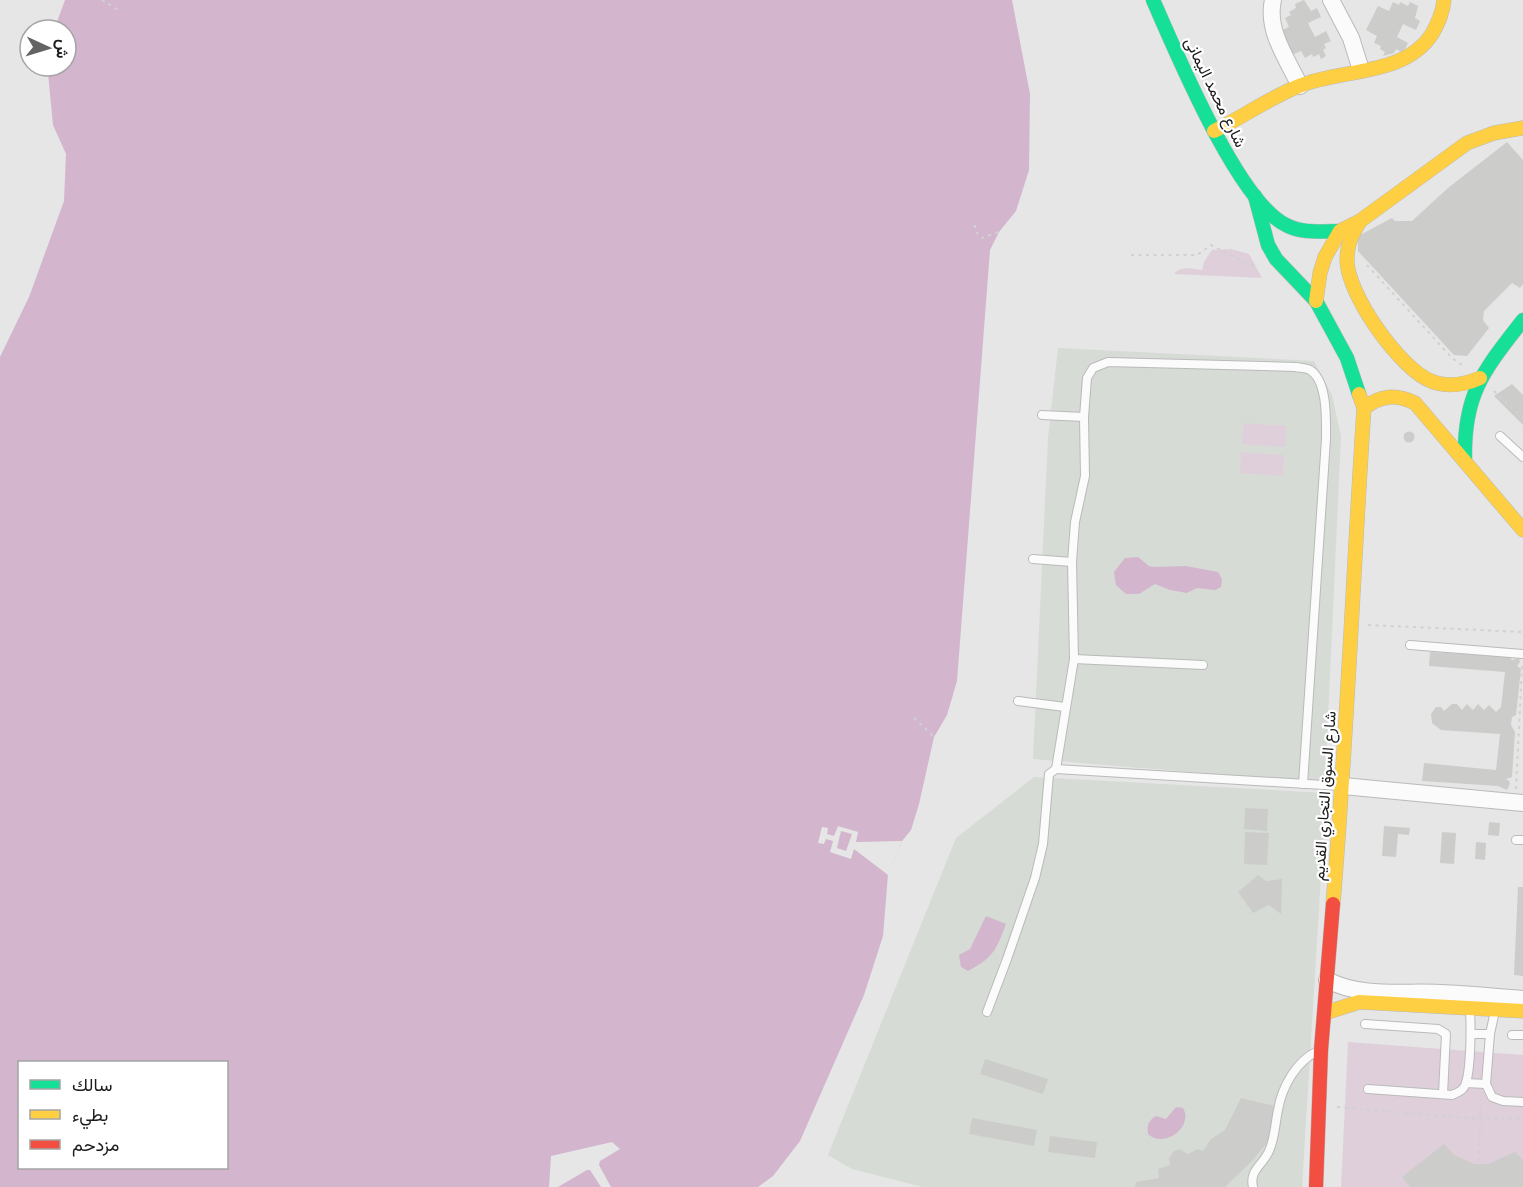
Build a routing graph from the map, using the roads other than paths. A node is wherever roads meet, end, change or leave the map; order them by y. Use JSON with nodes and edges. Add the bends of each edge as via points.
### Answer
{"nodes":[{"id":1,"x":1153,"y":0,"type":"edge"},
{"id":2,"x":1273,"y":0,"type":"edge"},
{"id":3,"x":1331,"y":0,"type":"edge"},
{"id":4,"x":1444,"y":0,"type":"edge"},
{"id":5,"x":1361,"y":70,"type":"junction"},
{"id":6,"x":1300,"y":86,"type":"junction"},
{"id":7,"x":1523,"y":128,"type":"edge"},
{"id":8,"x":1214,"y":131,"type":"junction"},
{"id":9,"x":1255,"y":196,"type":"junction"},
{"id":10,"x":1360,"y":221,"type":"junction"},
{"id":11,"x":1340,"y":231,"type":"junction"},
{"id":12,"x":1316,"y":301,"type":"junction"},
{"id":13,"x":1523,"y":321,"type":"edge"},
{"id":14,"x":1480,"y":378,"type":"junction"},
{"id":15,"x":1364,"y":408,"type":"junction"},
{"id":16,"x":1042,"y":415,"type":"dead end"},
{"id":17,"x":1084,"y":417,"type":"junction"},
{"id":18,"x":1500,"y":436,"type":"dead end"},
{"id":19,"x":1523,"y":457,"type":"edge"},
{"id":20,"x":1466,"y":461,"type":"junction"},
{"id":21,"x":1502,"y":503,"type":"junction"},
{"id":22,"x":1523,"y":514,"type":"edge"},
{"id":23,"x":1523,"y":530,"type":"edge"},
{"id":24,"x":1033,"y":559,"type":"dead end"},
{"id":25,"x":1072,"y":562,"type":"junction"},
{"id":26,"x":1410,"y":645,"type":"dead end"},
{"id":27,"x":1523,"y":654,"type":"edge"},
{"id":28,"x":1074,"y":659,"type":"junction"},
{"id":29,"x":1203,"y":665,"type":"dead end"},
{"id":30,"x":1018,"y":701,"type":"dead end"},
{"id":31,"x":1065,"y":707,"type":"junction"},
{"id":32,"x":1056,"y":769,"type":"junction"},
{"id":33,"x":1303,"y":784,"type":"junction"},
{"id":34,"x":1343,"y":786,"type":"junction"},
{"id":35,"x":1519,"y":803,"type":"edge"},
{"id":36,"x":1327,"y":980,"type":"junction"},
{"id":37,"x":1523,"y":999,"type":"edge"},
{"id":38,"x":1470,"y":1009,"type":"junction"},
{"id":39,"x":1495,"y":1010,"type":"junction"},
{"id":40,"x":1523,"y":1011,"type":"edge"},
{"id":41,"x":987,"y":1012,"type":"dead end"},
{"id":42,"x":1325,"y":1013,"type":"junction"},
{"id":43,"x":1365,"y":1024,"type":"dead end"},
{"id":44,"x":1471,"y":1034,"type":"junction"},
{"id":45,"x":1490,"y":1034,"type":"junction"},
{"id":46,"x":1512,"y":1035,"type":"dead end"},
{"id":47,"x":1523,"y":1035,"type":"edge"},
{"id":48,"x":1321,"y":1050,"type":"junction"},
{"id":49,"x":1466,"y":1083,"type":"junction"},
{"id":50,"x":1486,"y":1084,"type":"junction"},
{"id":51,"x":1368,"y":1089,"type":"dead end"},
{"id":52,"x":1443,"y":1094,"type":"junction"},
{"id":53,"x":1523,"y":1102,"type":"edge"},
{"id":54,"x":1253,"y":1187,"type":"edge"},
{"id":55,"x":1316,"y":1187,"type":"edge"}],
"edges":[{"from":1,"to":8,"type":"main road","name":"شارع محمد اليمانى"},
{"from":2,"to":6,"type":"street","via":[[1272,27]]},
{"from":3,"to":5,"type":"street","via":[[1351,38]]},
{"from":4,"to":5,"type":"main road","via":[[1440,20],[1420,50],[1389,65]]},
{"from":5,"to":6,"type":"main road"},
{"from":6,"to":8,"type":"main road"},
{"from":7,"to":10,"type":"main road","via":[[1494,133],[1467,144]]},
{"from":8,"to":9,"type":"main road","name":"شارع محمد اليمانى"},
{"from":9,"to":11,"type":"main road","name":"شارع محمد اليمانى","via":[[1288,227],[1312,232]]},
{"from":9,"to":12,"type":"main road","name":"شارع محمد اليمانى","via":[[1263,230],[1276,259]]},
{"from":10,"to":11,"type":"main road"},
{"from":10,"to":14,"type":"main road","via":[[1350,239],[1348,263],[1354,290],[1364,309],[1423,378],[1452,387]]},
{"from":11,"to":12,"type":"main road","via":[[1325,257]]},
{"from":12,"to":15,"type":"main road","name":"شارع السوق التجاري القديم","via":[[1347,358]]},
{"from":13,"to":14,"type":"main road"},
{"from":14,"to":20,"type":"main road","via":[[1466,417]]},
{"from":15,"to":20,"type":"main road","via":[[1383,397],[1400,397],[1415,403]]},
{"from":15,"to":34,"type":"main road","name":"شارع السوق التجاري القديم"},
{"from":16,"to":17,"type":"lane"},
{"from":17,"to":25,"type":"lane","via":[[1085,476],[1075,522]]},
{"from":17,"to":33,"type":"lane","via":[[1088,374],[1108,362],[1296,367],[1310,370],[1317,378],[1323,391],[1326,439]]},
{"from":18,"to":19,"type":"lane"},
{"from":20,"to":21,"type":"main road"},
{"from":21,"to":22,"type":"street"},
{"from":21,"to":23,"type":"main road"},
{"from":24,"to":25,"type":"lane"},
{"from":25,"to":28,"type":"lane"},
{"from":26,"to":27,"type":"lane"},
{"from":28,"to":29,"type":"lane"},
{"from":28,"to":31,"type":"lane"},
{"from":30,"to":31,"type":"lane"},
{"from":31,"to":32,"type":"lane"},
{"from":32,"to":33,"type":"lane"},
{"from":32,"to":41,"type":"lane","via":[[1049,774],[1043,844],[1035,878]]},
{"from":33,"to":34,"type":"lane"},
{"from":34,"to":35,"type":"street"},
{"from":34,"to":36,"type":"main road","name":"شارع السوق التجاري القديم"},
{"from":36,"to":37,"type":"street","via":[[1360,992]]},
{"from":36,"to":42,"type":"main road","name":"شارع السوق التجاري القديم"},
{"from":38,"to":39,"type":"main road"},
{"from":38,"to":42,"type":"main road","via":[[1359,1002]]},
{"from":38,"to":44,"type":"lane"},
{"from":39,"to":40,"type":"main road"},
{"from":39,"to":45,"type":"lane"},
{"from":42,"to":48,"type":"main road","name":"شارع السوق التجاري القديم"},
{"from":43,"to":52,"type":"lane","via":[[1443,1031]]},
{"from":44,"to":45,"type":"lane"},
{"from":44,"to":49,"type":"lane"},
{"from":45,"to":50,"type":"lane"},
{"from":46,"to":47,"type":"lane"},
{"from":48,"to":54,"type":"lane","via":[[1304,1059],[1294,1071],[1280,1102],[1270,1150],[1254,1172]]},
{"from":48,"to":55,"type":"main road","name":"شارع السوق التجاري القديم"},
{"from":49,"to":50,"type":"lane"},
{"from":49,"to":52,"type":"lane","via":[[1461,1091]]},
{"from":50,"to":53,"type":"lane","via":[[1492,1097]]},
{"from":51,"to":52,"type":"lane"}]}
